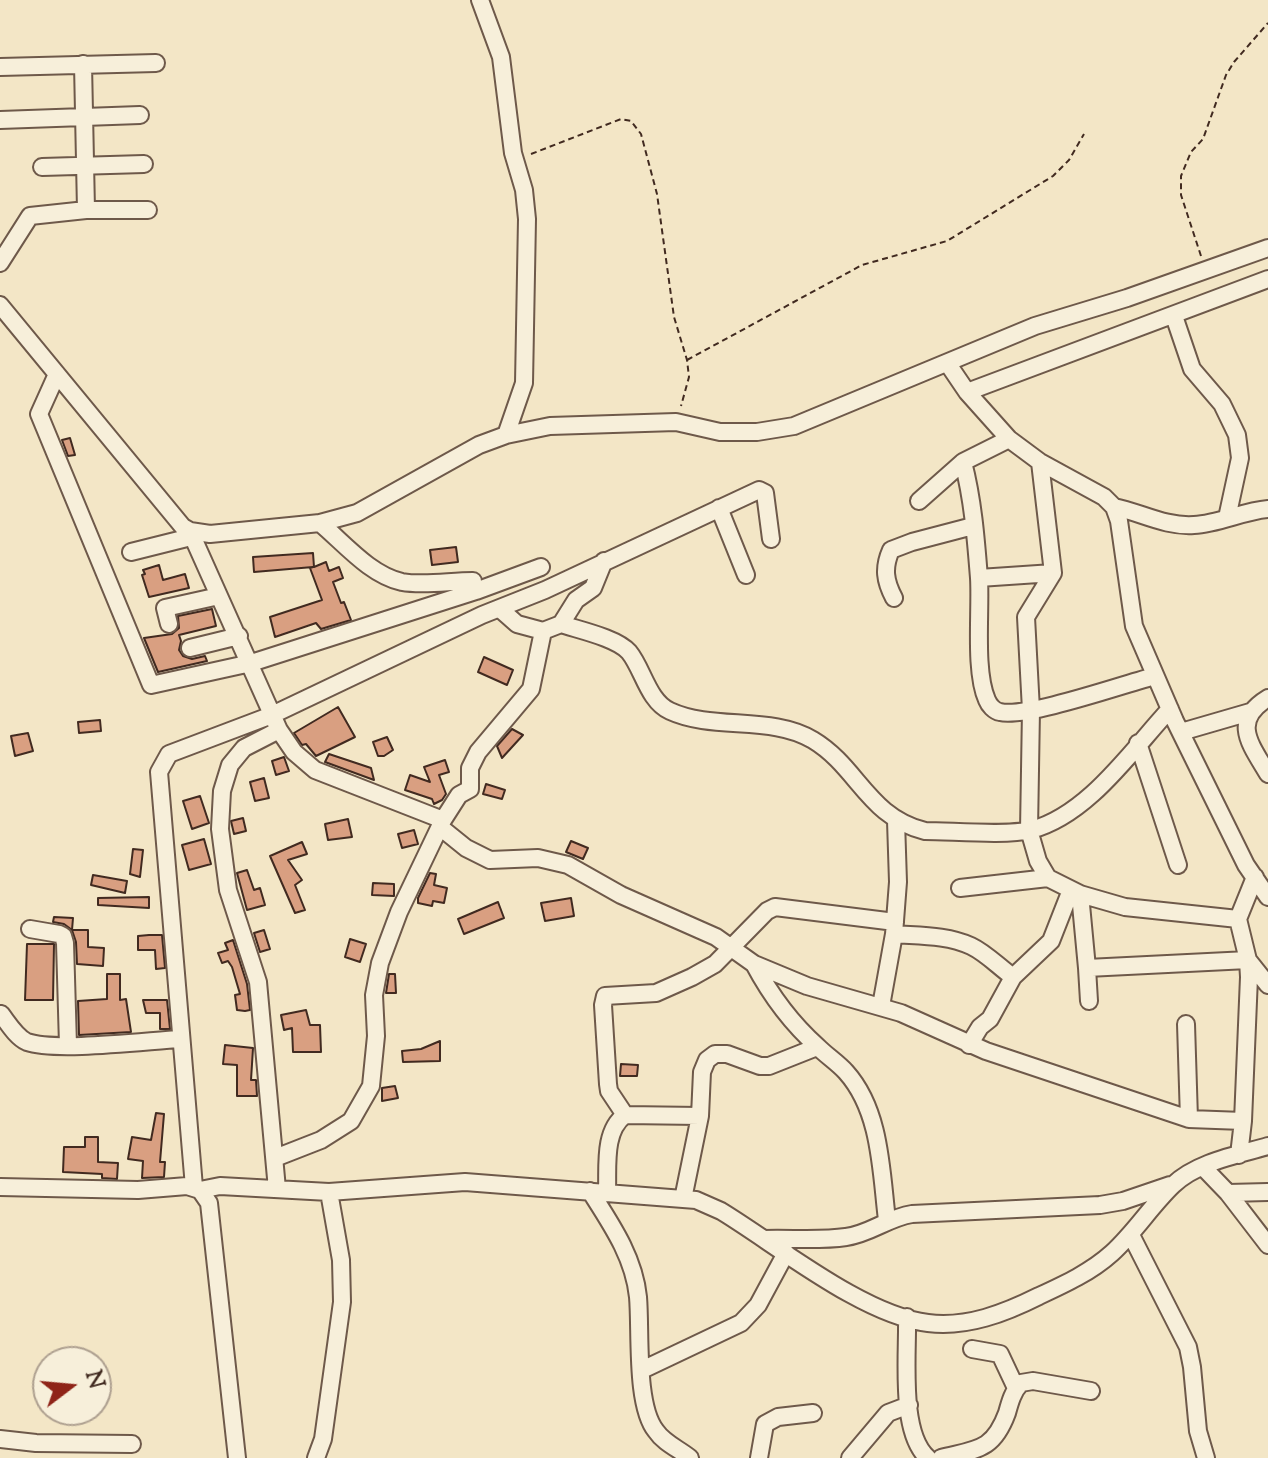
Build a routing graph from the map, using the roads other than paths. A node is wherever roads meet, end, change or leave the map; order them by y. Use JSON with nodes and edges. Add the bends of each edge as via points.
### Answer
{"nodes":[{"id":1,"x":480,"y":0,"type":"edge"},
{"id":2,"x":156,"y":63,"type":"dead end"},
{"id":3,"x":83,"y":64,"type":"junction"},
{"id":4,"x":0,"y":67,"type":"edge"},
{"id":5,"x":140,"y":115,"type":"dead end"},
{"id":6,"x":84,"y":119,"type":"junction"},
{"id":7,"x":0,"y":120,"type":"edge"},
{"id":8,"x":144,"y":164,"type":"dead end"},
{"id":9,"x":42,"y":167,"type":"dead end"},
{"id":10,"x":85,"y":167,"type":"junction"},
{"id":11,"x":86,"y":210,"type":"junction"},
{"id":12,"x":148,"y":210,"type":"dead end"},
{"id":13,"x":1268,"y":248,"type":"edge"},
{"id":14,"x":0,"y":263,"type":"edge"},
{"id":15,"x":1268,"y":279,"type":"edge"},
{"id":16,"x":0,"y":305,"type":"edge"},
{"id":17,"x":1174,"y":316,"type":"junction"},
{"id":18,"x":948,"y":364,"type":"junction"},
{"id":19,"x":57,"y":374,"type":"junction"},
{"id":20,"x":967,"y":392,"type":"junction"},
{"id":21,"x":506,"y":435,"type":"junction"},
{"id":22,"x":1009,"y":439,"type":"junction"},
{"id":23,"x":963,"y":462,"type":"junction"},
{"id":24,"x":1040,"y":462,"type":"junction"},
{"id":25,"x":919,"y":501,"type":"dead end"},
{"id":26,"x":1114,"y":507,"type":"junction"},
{"id":27,"x":719,"y":508,"type":"junction"},
{"id":28,"x":1268,"y":509,"type":"edge"},
{"id":29,"x":1227,"y":518,"type":"junction"},
{"id":30,"x":320,"y":523,"type":"junction"},
{"id":31,"x":973,"y":526,"type":"junction"},
{"id":32,"x":190,"y":534,"type":"junction"},
{"id":33,"x":771,"y":539,"type":"dead end"},
{"id":34,"x":131,"y":552,"type":"dead end"},
{"id":35,"x":604,"y":561,"type":"junction"},
{"id":36,"x":541,"y":567,"type":"dead end"},
{"id":37,"x":1053,"y":573,"type":"junction"},
{"id":38,"x":746,"y":575,"type":"dead end"},
{"id":39,"x":979,"y":578,"type":"junction"},
{"id":40,"x":474,"y":586,"type":"junction"},
{"id":41,"x":219,"y":596,"type":"junction"},
{"id":42,"x":894,"y":598,"type":"dead end"},
{"id":43,"x":500,"y":609,"type":"junction"},
{"id":44,"x":482,"y":615,"type":"junction"},
{"id":45,"x":169,"y":624,"type":"dead end"},
{"id":46,"x":561,"y":624,"type":"junction"},
{"id":47,"x":543,"y":631,"type":"junction"},
{"id":48,"x":239,"y":636,"type":"junction"},
{"id":49,"x":190,"y":648,"type":"dead end"},
{"id":50,"x":251,"y":663,"type":"junction"},
{"id":51,"x":1155,"y":676,"type":"junction"},
{"id":52,"x":1268,"y":698,"type":"edge"},
{"id":53,"x":1170,"y":709,"type":"junction"},
{"id":54,"x":1031,"y":710,"type":"junction"},
{"id":55,"x":1250,"y":712,"type":"junction"},
{"id":56,"x":275,"y":722,"type":"junction"},
{"id":57,"x":1181,"y":732,"type":"junction"},
{"id":58,"x":1138,"y":743,"type":"junction"},
{"id":59,"x":1268,"y":774,"type":"edge"},
{"id":60,"x":896,"y":821,"type":"junction"},
{"id":61,"x":442,"y":824,"type":"junction"},
{"id":62,"x":1029,"y":830,"type":"junction"},
{"id":63,"x":1178,"y":865,"type":"dead end"},
{"id":64,"x":1268,"y":865,"type":"edge"},
{"id":65,"x":1253,"y":875,"type":"junction"},
{"id":66,"x":1048,"y":878,"type":"junction"},
{"id":67,"x":960,"y":888,"type":"dead end"},
{"id":68,"x":1075,"y":892,"type":"junction"},
{"id":69,"x":1268,"y":897,"type":"edge"},
{"id":70,"x":1238,"y":919,"type":"junction"},
{"id":71,"x":895,"y":928,"type":"junction"},
{"id":72,"x":30,"y":929,"type":"dead end"},
{"id":73,"x":731,"y":947,"type":"junction"},
{"id":74,"x":1248,"y":960,"type":"junction"},
{"id":75,"x":754,"y":964,"type":"junction"},
{"id":76,"x":1087,"y":968,"type":"junction"},
{"id":77,"x":1013,"y":977,"type":"junction"},
{"id":78,"x":1268,"y":985,"type":"edge"},
{"id":79,"x":1089,"y":1001,"type":"dead end"},
{"id":80,"x":881,"y":1006,"type":"junction"},
{"id":81,"x":1,"y":1014,"type":"edge"},
{"id":82,"x":1186,"y":1024,"type":"dead end"},
{"id":83,"x":180,"y":1039,"type":"junction"},
{"id":84,"x":68,"y":1045,"type":"junction"},
{"id":85,"x":969,"y":1045,"type":"junction"},
{"id":86,"x":817,"y":1047,"type":"junction"},
{"id":87,"x":625,"y":1115,"type":"junction"},
{"id":88,"x":700,"y":1116,"type":"junction"},
{"id":89,"x":1189,"y":1119,"type":"junction"},
{"id":90,"x":1243,"y":1121,"type":"junction"},
{"id":91,"x":1268,"y":1146,"type":"edge"},
{"id":92,"x":1239,"y":1155,"type":"junction"},
{"id":93,"x":275,"y":1158,"type":"junction"},
{"id":94,"x":1203,"y":1167,"type":"junction"},
{"id":95,"x":1175,"y":1183,"type":"junction"},
{"id":96,"x":0,"y":1187,"type":"edge"},
{"id":97,"x":206,"y":1187,"type":"junction"},
{"id":98,"x":277,"y":1189,"type":"junction"},
{"id":99,"x":598,"y":1191,"type":"junction"},
{"id":100,"x":329,"y":1192,"type":"junction"},
{"id":101,"x":1268,"y":1192,"type":"edge"},
{"id":102,"x":1228,"y":1193,"type":"junction"},
{"id":103,"x":683,"y":1199,"type":"junction"},
{"id":104,"x":887,"y":1220,"type":"junction"},
{"id":105,"x":1131,"y":1235,"type":"junction"},
{"id":106,"x":764,"y":1239,"type":"junction"},
{"id":107,"x":1268,"y":1245,"type":"edge"},
{"id":108,"x":786,"y":1253,"type":"junction"},
{"id":109,"x":907,"y":1317,"type":"junction"},
{"id":110,"x":972,"y":1349,"type":"dead end"},
{"id":111,"x":642,"y":1370,"type":"junction"},
{"id":112,"x":1016,"y":1388,"type":"junction"},
{"id":113,"x":1091,"y":1391,"type":"dead end"},
{"id":114,"x":909,"y":1405,"type":"junction"},
{"id":115,"x":813,"y":1413,"type":"dead end"},
{"id":116,"x":0,"y":1439,"type":"edge"},
{"id":117,"x":132,"y":1444,"type":"dead end"},
{"id":118,"x":234,"y":1456,"type":"edge"},
{"id":119,"x":316,"y":1458,"type":"edge"},
{"id":120,"x":690,"y":1458,"type":"edge"},
{"id":121,"x":759,"y":1458,"type":"edge"},
{"id":122,"x":850,"y":1458,"type":"edge"},
{"id":123,"x":928,"y":1458,"type":"edge"},
{"id":124,"x":941,"y":1458,"type":"edge"},
{"id":125,"x":1206,"y":1458,"type":"edge"}],
"edges":[{"from":1,"to":21,"type":"street","via":[[501,57],[527,219],[524,383]]},
{"from":2,"to":3,"type":"street"},
{"from":3,"to":4,"type":"street"},
{"from":3,"to":6,"type":"street"},
{"from":5,"to":6,"type":"street"},
{"from":6,"to":7,"type":"street"},
{"from":6,"to":10,"type":"street"},
{"from":8,"to":10,"type":"street"},
{"from":9,"to":10,"type":"street"},
{"from":10,"to":11,"type":"street"},
{"from":11,"to":12,"type":"street"},
{"from":11,"to":14,"type":"street","via":[[30,216]]},
{"from":13,"to":18,"type":"street","via":[[1035,326]]},
{"from":15,"to":17,"type":"street"},
{"from":16,"to":19,"type":"street"},
{"from":17,"to":20,"type":"street"},
{"from":17,"to":29,"type":"street","via":[[1192,369],[1222,404],[1237,435],[1240,458]]},
{"from":18,"to":20,"type":"street"},
{"from":18,"to":21,"type":"street","via":[[794,426],[757,432],[720,432],[676,422],[550,426]]},
{"from":19,"to":32,"type":"street"},
{"from":19,"to":50,"type":"street","via":[[39,414],[151,685]]},
{"from":20,"to":22,"type":"street"},
{"from":21,"to":30,"type":"street","via":[[357,513]]},
{"from":22,"to":23,"type":"street"},
{"from":22,"to":24,"type":"street"},
{"from":23,"to":25,"type":"street"},
{"from":23,"to":31,"type":"street"},
{"from":24,"to":26,"type":"street"},
{"from":24,"to":37,"type":"street"},
{"from":26,"to":29,"type":"street","via":[[1191,526]]},
{"from":26,"to":51,"type":"street","via":[[1132,618]]},
{"from":27,"to":33,"type":"street","via":[[759,490],[765,493]]},
{"from":27,"to":35,"type":"street"},
{"from":27,"to":38,"type":"street"},
{"from":28,"to":29,"type":"street"},
{"from":30,"to":32,"type":"street"},
{"from":30,"to":40,"type":"street","via":[[393,579]]},
{"from":31,"to":39,"type":"street"},
{"from":31,"to":42,"type":"street","via":[[891,550],[886,583]]},
{"from":32,"to":34,"type":"street"},
{"from":32,"to":41,"type":"street"},
{"from":35,"to":43,"type":"street"},
{"from":35,"to":46,"type":"street","via":[[593,588],[576,600]]},
{"from":36,"to":40,"type":"street"},
{"from":37,"to":39,"type":"street"},
{"from":37,"to":54,"type":"street","via":[[1026,617]]},
{"from":39,"to":54,"type":"street","via":[[986,699],[1000,712]]},
{"from":40,"to":44,"type":"street"},
{"from":40,"to":50,"type":"street"},
{"from":41,"to":45,"type":"street","via":[[165,608]]},
{"from":41,"to":48,"type":"street"},
{"from":43,"to":44,"type":"street"},
{"from":43,"to":47,"type":"street","via":[[517,624]]},
{"from":44,"to":56,"type":"street"},
{"from":46,"to":47,"type":"street"},
{"from":46,"to":60,"type":"street","via":[[628,651],[667,710],[811,738]]},
{"from":47,"to":61,"type":"street","via":[[531,689],[478,752],[470,768],[470,789],[459,795]]},
{"from":48,"to":49,"type":"street"},
{"from":48,"to":50,"type":"street"},
{"from":50,"to":56,"type":"street"},
{"from":51,"to":53,"type":"street"},
{"from":51,"to":54,"type":"street"},
{"from":52,"to":55,"type":"street"},
{"from":53,"to":57,"type":"street"},
{"from":53,"to":58,"type":"street"},
{"from":54,"to":62,"type":"street"},
{"from":55,"to":57,"type":"street"},
{"from":55,"to":59,"type":"street","via":[[1247,731]]},
{"from":56,"to":61,"type":"street","via":[[294,752],[315,770]]},
{"from":56,"to":83,"type":"street","via":[[169,754],[159,772]]},
{"from":56,"to":93,"type":"street","via":[[230,765],[220,829],[228,890],[258,982]]},
{"from":57,"to":65,"type":"street"},
{"from":58,"to":62,"type":"street","via":[[1066,815]]},
{"from":58,"to":63,"type":"street"},
{"from":60,"to":62,"type":"street","via":[[925,831]]},
{"from":60,"to":71,"type":"street"},
{"from":61,"to":73,"type":"street","via":[[466,848],[490,860],[538,858],[568,865]]},
{"from":61,"to":93,"type":"street","via":[[380,963],[371,1086],[351,1121]]},
{"from":62,"to":66,"type":"street"},
{"from":64,"to":65,"type":"street"},
{"from":65,"to":69,"type":"street"},
{"from":65,"to":70,"type":"street"},
{"from":66,"to":67,"type":"street"},
{"from":66,"to":68,"type":"street"},
{"from":68,"to":70,"type":"street","via":[[1125,907]]},
{"from":68,"to":76,"type":"street"},
{"from":68,"to":77,"type":"street","via":[[1051,941]]},
{"from":70,"to":74,"type":"street"},
{"from":71,"to":73,"type":"street","via":[[775,907]]},
{"from":71,"to":77,"type":"street","via":[[963,943]]},
{"from":71,"to":80,"type":"street"},
{"from":72,"to":84,"type":"street","via":[[63,936]]},
{"from":73,"to":75,"type":"street"},
{"from":73,"to":87,"type":"street","via":[[715,964],[656,993],[605,996],[609,1091]]},
{"from":74,"to":76,"type":"street"},
{"from":74,"to":78,"type":"street"},
{"from":74,"to":90,"type":"street"},
{"from":75,"to":80,"type":"street","via":[[807,986]]},
{"from":75,"to":86,"type":"street","via":[[775,1002]]},
{"from":76,"to":79,"type":"street"},
{"from":77,"to":85,"type":"street"},
{"from":80,"to":85,"type":"street"},
{"from":81,"to":84,"type":"street","via":[[30,1043]]},
{"from":82,"to":89,"type":"street"},
{"from":83,"to":84,"type":"street"},
{"from":83,"to":97,"type":"street"},
{"from":85,"to":89,"type":"street"},
{"from":86,"to":88,"type":"street","via":[[769,1066],[715,1054],[702,1072]]},
{"from":86,"to":104,"type":"street","via":[[845,1071],[865,1104],[878,1149]]},
{"from":87,"to":88,"type":"street"},
{"from":87,"to":99,"type":"street","via":[[615,1122]]},
{"from":88,"to":103,"type":"street"},
{"from":89,"to":90,"type":"street"},
{"from":90,"to":92,"type":"street"},
{"from":91,"to":92,"type":"street"},
{"from":92,"to":94,"type":"street"},
{"from":93,"to":98,"type":"street"},
{"from":94,"to":95,"type":"street"},
{"from":94,"to":102,"type":"street"},
{"from":95,"to":104,"type":"street","via":[[1100,1205],[912,1214]]},
{"from":95,"to":105,"type":"street"},
{"from":96,"to":97,"type":"street"},
{"from":97,"to":98,"type":"street"},
{"from":97,"to":118,"type":"street"},
{"from":98,"to":100,"type":"street"},
{"from":99,"to":100,"type":"street","via":[[465,1182]]},
{"from":99,"to":103,"type":"street"},
{"from":99,"to":111,"type":"street","via":[[633,1273]]},
{"from":100,"to":119,"type":"street","via":[[342,1302]]},
{"from":101,"to":102,"type":"street"},
{"from":102,"to":107,"type":"street"},
{"from":103,"to":106,"type":"street","via":[[709,1204]]},
{"from":104,"to":106,"type":"street","via":[[846,1237]]},
{"from":105,"to":109,"type":"street","via":[[1085,1273],[993,1316],[952,1323]]},
{"from":105,"to":125,"type":"street","via":[[1188,1347]]},
{"from":106,"to":108,"type":"street"},
{"from":108,"to":109,"type":"street","via":[[866,1302]]},
{"from":108,"to":111,"type":"street","via":[[758,1305],[741,1323]]},
{"from":109,"to":114,"type":"street"},
{"from":110,"to":112,"type":"street","via":[[1000,1354]]},
{"from":111,"to":120,"type":"street","via":[[653,1428]]},
{"from":112,"to":113,"type":"street","via":[[1033,1381]]},
{"from":112,"to":124,"type":"street","via":[[993,1441]]},
{"from":114,"to":122,"type":"street","via":[[888,1413]]},
{"from":114,"to":123,"type":"street","via":[[913,1437]]},
{"from":115,"to":121,"type":"street","via":[[765,1424]]},
{"from":116,"to":117,"type":"street"}]}
